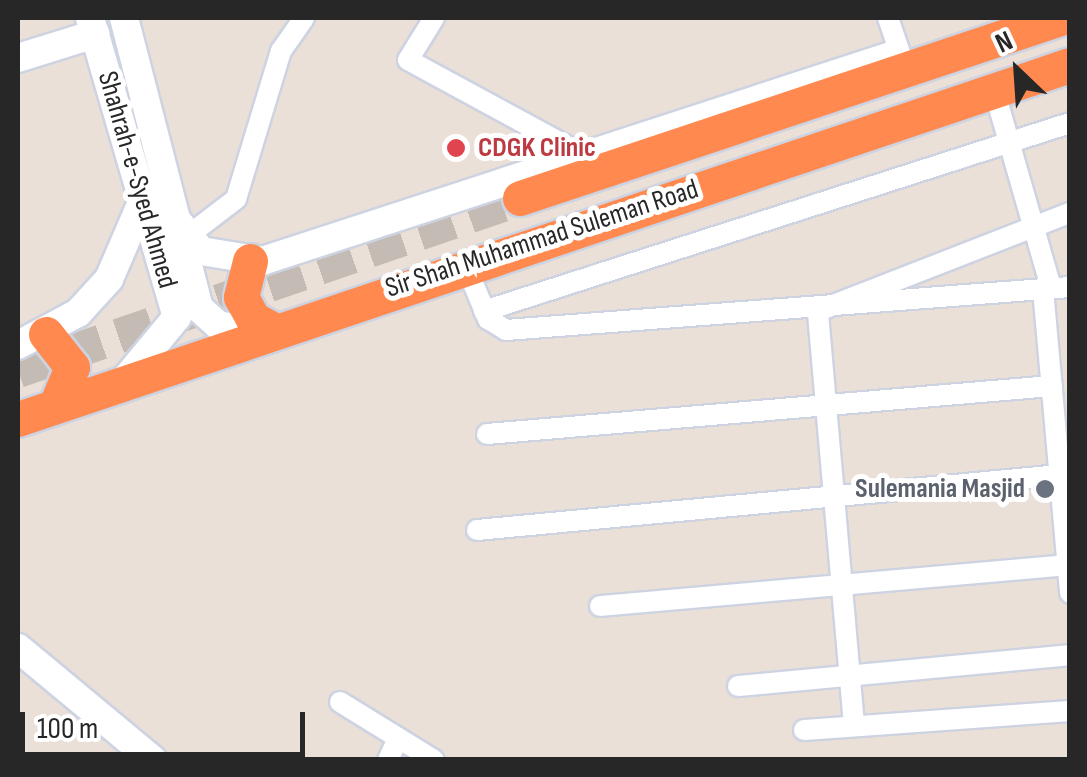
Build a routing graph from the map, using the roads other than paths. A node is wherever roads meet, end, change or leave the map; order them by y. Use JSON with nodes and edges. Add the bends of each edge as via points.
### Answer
{"nodes":[{"id":1,"x":124,"y":18,"type":"edge"},
{"id":2,"x":304,"y":18,"type":"edge"},
{"id":3,"x":434,"y":18,"type":"edge"},
{"id":4,"x":888,"y":18,"type":"edge"},
{"id":5,"x":1030,"y":18,"type":"edge"},
{"id":6,"x":1060,"y":18,"type":"edge"},
{"id":7,"x":92,"y":26,"type":"edge"},
{"id":8,"x":900,"y":53,"type":"junction"},
{"id":9,"x":18,"y":58,"type":"edge"},
{"id":10,"x":1070,"y":65,"type":"edge"},
{"id":11,"x":994,"y":90,"type":"junction"},
{"id":12,"x":1070,"y":123,"type":"edge"},
{"id":13,"x":1012,"y":144,"type":"junction"},
{"id":14,"x":585,"y":156,"type":"junction"},
{"id":15,"x":520,"y":198,"type":"tunnel mouth"},
{"id":16,"x":143,"y":200,"type":"junction"},
{"id":17,"x":1070,"y":213,"type":"edge"},
{"id":18,"x":1035,"y":224,"type":"junction"},
{"id":19,"x":178,"y":225,"type":"junction"},
{"id":20,"x":250,"y":261,"type":"junction"},
{"id":21,"x":465,"y":264,"type":"junction"},
{"id":22,"x":1055,"y":288,"type":"edge"},
{"id":23,"x":484,"y":311,"type":"junction"},
{"id":24,"x":818,"y":311,"type":"junction"},
{"id":25,"x":268,"y":332,"type":"junction"},
{"id":26,"x":32,"y":340,"type":"edge"},
{"id":27,"x":1057,"y":376,"type":"edge"},
{"id":28,"x":123,"y":382,"type":"junction"},
{"id":29,"x":56,"y":405,"type":"junction"},
{"id":30,"x":826,"y":405,"type":"junction"},
{"id":31,"x":18,"y":419,"type":"edge"},
{"id":32,"x":487,"y":434,"type":"dead end"},
{"id":33,"x":1060,"y":476,"type":"junction"},
{"id":34,"x":834,"y":496,"type":"junction"},
{"id":35,"x":1066,"y":508,"type":"edge"},
{"id":36,"x":477,"y":530,"type":"dead end"},
{"id":37,"x":1067,"y":564,"type":"edge"},
{"id":38,"x":842,"y":583,"type":"junction"},
{"id":39,"x":1070,"y":593,"type":"edge"},
{"id":40,"x":600,"y":606,"type":"dead end"},
{"id":41,"x":18,"y":648,"type":"edge"},
{"id":42,"x":1070,"y":654,"type":"edge"},
{"id":43,"x":850,"y":675,"type":"junction"},
{"id":44,"x":738,"y":686,"type":"dead end"},
{"id":45,"x":340,"y":702,"type":"dead end"},
{"id":46,"x":1070,"y":711,"type":"edge"},
{"id":47,"x":854,"y":724,"type":"junction"},
{"id":48,"x":804,"y":730,"type":"dead end"},
{"id":49,"x":398,"y":740,"type":"junction"},
{"id":50,"x":154,"y":760,"type":"edge"},
{"id":51,"x":388,"y":760,"type":"edge"},
{"id":52,"x":434,"y":760,"type":"edge"}],
"edges":[{"from":1,"to":19,"type":"street","name":"Shahrah-e-Syed Ahmed"},
{"from":2,"to":19,"type":"street","via":[[281,51],[236,199]]},
{"from":3,"to":14,"type":"street","via":[[408,60]]},
{"from":4,"to":8,"type":"street"},
{"from":5,"to":8,"type":"street"},
{"from":6,"to":15,"type":"highway","name":"Sir Shah Muhammad Suleman Road"},
{"from":7,"to":9,"type":"street"},
{"from":7,"to":16,"type":"street","name":"Shahrah-e-Syed Ahmed"},
{"from":8,"to":14,"type":"street"},
{"from":10,"to":11,"type":"highway","name":"Sir Shah Muhammad Suleman Road"},
{"from":11,"to":13,"type":"street"},
{"from":11,"to":21,"type":"highway","name":"Sir Shah Muhammad Suleman Road"},
{"from":12,"to":13,"type":"street"},
{"from":13,"to":18,"type":"street"},
{"from":13,"to":23,"type":"street"},
{"from":14,"to":20,"type":"street"},
{"from":16,"to":26,"type":"street","via":[[109,279]]},
{"from":16,"to":28,"type":"street","name":"Shahrah-e-Syed Ahmed","via":[[177,317]]},
{"from":17,"to":18,"type":"street"},
{"from":18,"to":22,"type":"street"},
{"from":18,"to":24,"type":"street"},
{"from":19,"to":20,"type":"street","via":[[201,252]]},
{"from":19,"to":25,"type":"street","name":"Shahrah-e-Syed Ahmed","via":[[199,308],[218,325]]},
{"from":20,"to":25,"type":"highway","via":[[241,297]]},
{"from":21,"to":23,"type":"street"},
{"from":21,"to":25,"type":"highway","name":"Sir Shah Muhammad Suleman Road"},
{"from":22,"to":24,"type":"street"},
{"from":22,"to":27,"type":"street"},
{"from":23,"to":24,"type":"street","via":[[506,330]]},
{"from":24,"to":30,"type":"street"},
{"from":25,"to":28,"type":"highway","name":"Sir Shah Muhammad Suleman Road"},
{"from":26,"to":29,"type":"highway","via":[[72,367]]},
{"from":27,"to":30,"type":"street"},
{"from":27,"to":33,"type":"street"},
{"from":28,"to":29,"type":"highway","name":"Sir Shah Muhammad Suleman Road"},
{"from":29,"to":31,"type":"highway","name":"Sir Shah Muhammad Suleman Road"},
{"from":30,"to":32,"type":"street"},
{"from":30,"to":34,"type":"street"},
{"from":33,"to":34,"type":"street"},
{"from":33,"to":35,"type":"street"},
{"from":34,"to":36,"type":"street"},
{"from":34,"to":38,"type":"street"},
{"from":35,"to":37,"type":"street"},
{"from":37,"to":38,"type":"street"},
{"from":37,"to":39,"type":"street"},
{"from":38,"to":40,"type":"street"},
{"from":38,"to":43,"type":"street"},
{"from":41,"to":50,"type":"street"},
{"from":42,"to":43,"type":"street"},
{"from":43,"to":44,"type":"street"},
{"from":43,"to":47,"type":"street"},
{"from":45,"to":49,"type":"street"},
{"from":46,"to":47,"type":"street"},
{"from":47,"to":48,"type":"street"},
{"from":49,"to":51,"type":"street"},
{"from":49,"to":52,"type":"street"}]}
